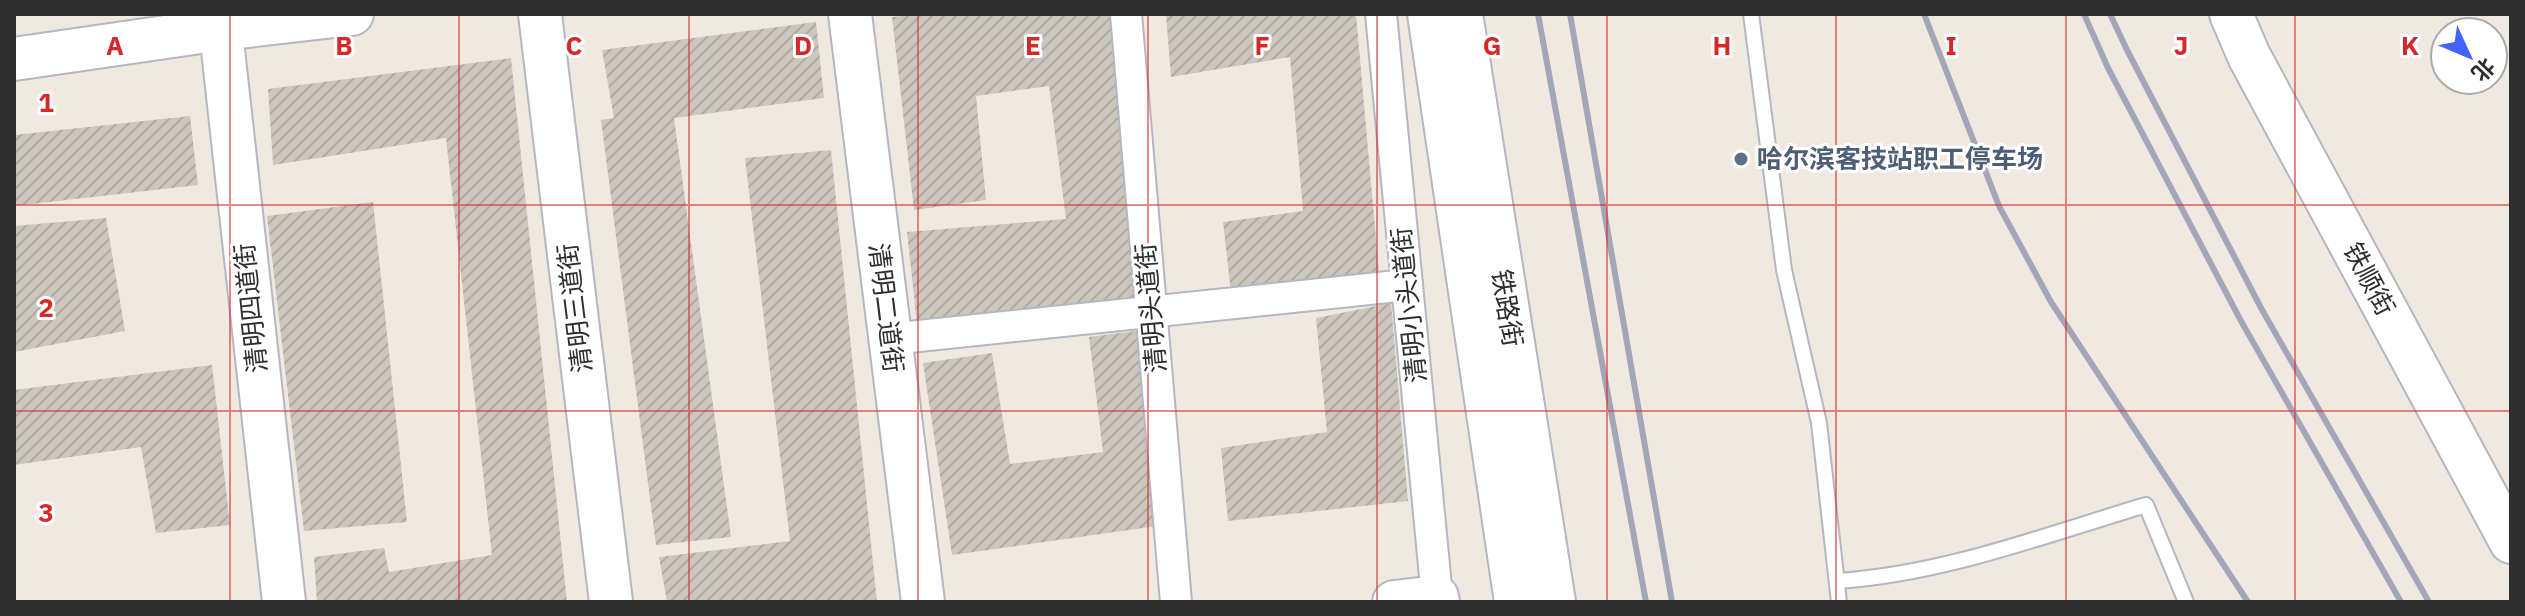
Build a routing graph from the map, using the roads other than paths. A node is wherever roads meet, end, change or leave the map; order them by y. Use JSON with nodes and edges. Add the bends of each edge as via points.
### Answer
{"nodes":[{"id":1,"x":352,"y":14,"type":"edge"},
{"id":2,"x":540,"y":14,"type":"edge"},
{"id":3,"x":850,"y":14,"type":"edge"},
{"id":4,"x":1126,"y":14,"type":"edge"},
{"id":5,"x":1381,"y":14,"type":"edge"},
{"id":6,"x":1429,"y":14,"type":"edge"},
{"id":7,"x":1461,"y":14,"type":"edge"},
{"id":8,"x":1751,"y":14,"type":"edge"},
{"id":9,"x":2231,"y":14,"type":"edge"},
{"id":10,"x":220,"y":21,"type":"edge"},
{"id":11,"x":14,"y":59,"type":"edge"},
{"id":12,"x":1407,"y":285,"type":"junction"},
{"id":13,"x":1151,"y":312,"type":"junction"},
{"id":14,"x":890,"y":339,"type":"junction"},
{"id":15,"x":2511,"y":542,"type":"edge"},
{"id":16,"x":1838,"y":581,"type":"junction"},
{"id":17,"x":1437,"y":599,"type":"edge"},
{"id":18,"x":284,"y":602,"type":"edge"},
{"id":19,"x":611,"y":602,"type":"edge"},
{"id":20,"x":923,"y":602,"type":"edge"},
{"id":21,"x":1176,"y":602,"type":"edge"},
{"id":22,"x":1394,"y":602,"type":"edge"},
{"id":23,"x":1516,"y":602,"type":"edge"},
{"id":24,"x":1554,"y":602,"type":"edge"},
{"id":25,"x":1839,"y":602,"type":"edge"},
{"id":26,"x":2186,"y":602,"type":"edge"}],
"edges":[{"from":1,"to":10,"type":"main road"},
{"from":2,"to":19,"type":"main road","name":"清明三道街"},
{"from":3,"to":14,"type":"main road","name":"清明二道街"},
{"from":4,"to":13,"type":"street","name":"清明头道街"},
{"from":5,"to":12,"type":"street","name":"清明小头道街"},
{"from":6,"to":23,"type":"main road","name":"铁路街"},
{"from":7,"to":24,"type":"main road","name":"铁路街"},
{"from":8,"to":16,"type":"lane","via":[[1784,270],[1819,423]]},
{"from":9,"to":15,"type":"main road","name":"铁顺街"},
{"from":10,"to":11,"type":"main road"},
{"from":10,"to":18,"type":"main road","name":"清明四道街"},
{"from":12,"to":13,"type":"street"},
{"from":12,"to":17,"type":"street","name":"清明小头道街"},
{"from":13,"to":14,"type":"street"},
{"from":13,"to":21,"type":"street","name":"清明头道街"},
{"from":14,"to":20,"type":"main road","name":"清明二道街"},
{"from":16,"to":25,"type":"lane"},
{"from":16,"to":26,"type":"lane","via":[[1964,560],[2146,505]]},
{"from":17,"to":22,"type":"main road"}]}
